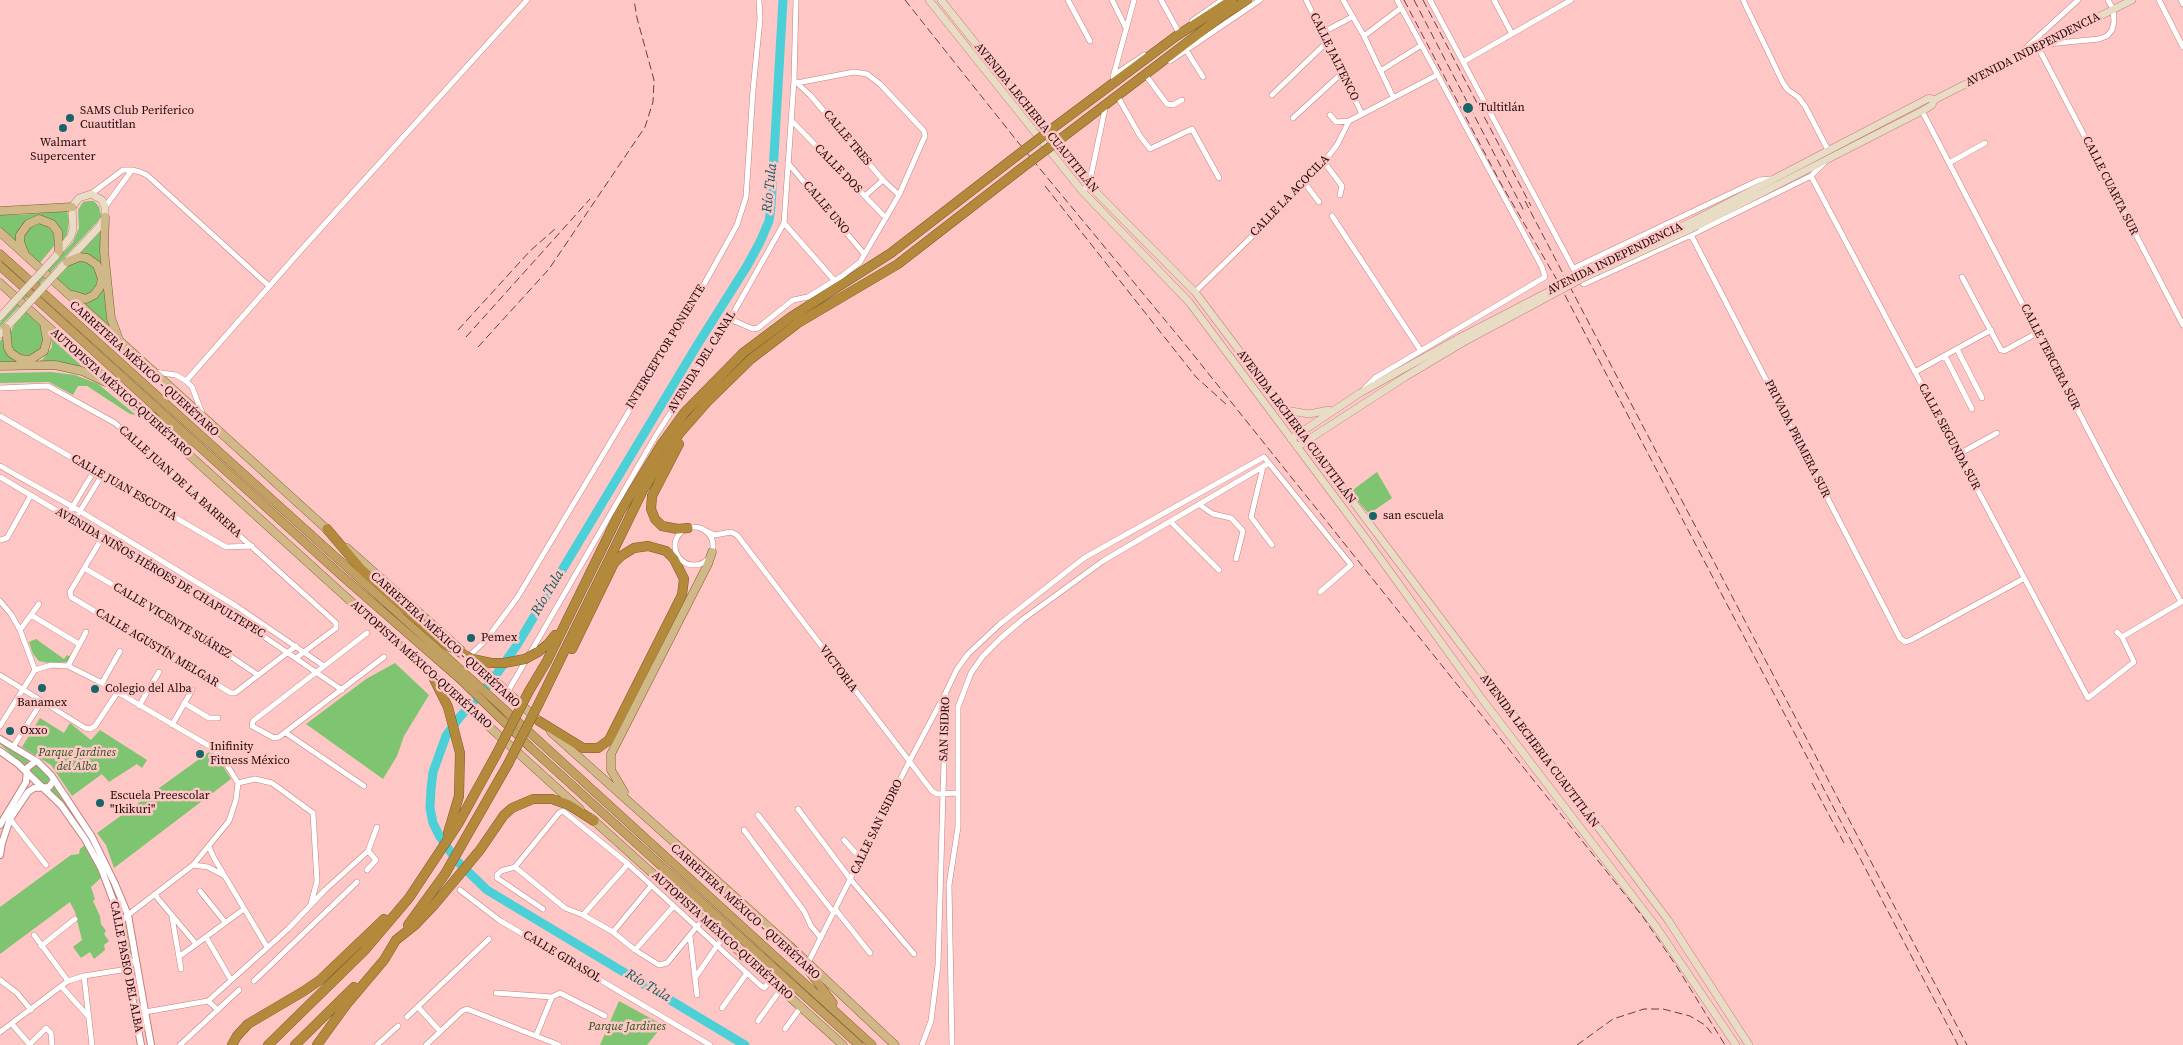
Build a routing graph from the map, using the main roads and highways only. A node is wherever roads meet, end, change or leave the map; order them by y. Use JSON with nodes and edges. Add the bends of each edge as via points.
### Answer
{"nodes":[{"id":1,"x":929,"y":0,"type":"edge"},
{"id":2,"x":941,"y":0,"type":"edge"},
{"id":3,"x":1232,"y":0,"type":"edge"},
{"id":4,"x":1247,"y":0,"type":"edge"},
{"id":5,"x":2132,"y":0,"type":"edge"},
{"id":6,"x":1934,"y":100,"type":"junction"},
{"id":7,"x":1829,"y":154,"type":"junction"},
{"id":8,"x":72,"y":207,"type":"junction"},
{"id":9,"x":0,"y":211,"type":"edge"},
{"id":10,"x":105,"y":217,"type":"junction"},
{"id":11,"x":1695,"y":224,"type":"junction"},
{"id":12,"x":0,"y":232,"type":"edge"},
{"id":13,"x":0,"y":254,"type":"edge"},
{"id":14,"x":57,"y":254,"type":"junction"},
{"id":15,"x":26,"y":256,"type":"junction"},
{"id":16,"x":68,"y":262,"type":"junction"},
{"id":17,"x":0,"y":266,"type":"edge"},
{"id":18,"x":1,"y":284,"type":"edge"},
{"id":19,"x":62,"y":288,"type":"junction"},
{"id":20,"x":0,"y":316,"type":"edge"},
{"id":21,"x":44,"y":323,"type":"junction"},
{"id":22,"x":3,"y":331,"type":"edge"},
{"id":23,"x":120,"y":341,"type":"junction"},
{"id":24,"x":1461,"y":341,"type":"junction"},
{"id":25,"x":0,"y":366,"type":"edge"},
{"id":26,"x":112,"y":385,"type":"junction"},
{"id":27,"x":720,"y":388,"type":"junction"},
{"id":28,"x":128,"y":400,"type":"junction"},
{"id":29,"x":1335,"y":409,"type":"junction"},
{"id":30,"x":1284,"y":410,"type":"junction"},
{"id":31,"x":1300,"y":432,"type":"junction"},
{"id":32,"x":1291,"y":439,"type":"junction"},
{"id":33,"x":1307,"y":440,"type":"junction"},
{"id":34,"x":1297,"y":447,"type":"junction"},
{"id":35,"x":220,"y":464,"type":"junction"},
{"id":36,"x":688,"y":528,"type":"road end"},
{"id":37,"x":327,"y":529,"type":"junction"},
{"id":38,"x":712,"y":550,"type":"road end"},
{"id":39,"x":666,"y":551,"type":"junction"},
{"id":40,"x":680,"y":568,"type":"junction"},
{"id":41,"x":569,"y":617,"type":"junction"},
{"id":42,"x":432,"y":675,"type":"joint"},
{"id":43,"x":462,"y":676,"type":"junction"},
{"id":44,"x":552,"y":678,"type":"junction"},
{"id":45,"x":446,"y":693,"type":"junction"},
{"id":46,"x":491,"y":702,"type":"junction"},
{"id":47,"x":539,"y":721,"type":"junction"},
{"id":48,"x":636,"y":807,"type":"junction"},
{"id":49,"x":594,"y":821,"type":"junction"},
{"id":50,"x":442,"y":848,"type":"junction"},
{"id":51,"x":409,"y":898,"type":"junction"},
{"id":52,"x":396,"y":940,"type":"junction"},
{"id":53,"x":791,"y":947,"type":"junction"},
{"id":54,"x":854,"y":1028,"type":"junction"},
{"id":55,"x":232,"y":1045,"type":"edge"},
{"id":56,"x":268,"y":1045,"type":"edge"},
{"id":57,"x":295,"y":1045,"type":"edge"},
{"id":58,"x":317,"y":1045,"type":"edge"},
{"id":59,"x":843,"y":1045,"type":"edge"},
{"id":60,"x":859,"y":1045,"type":"edge"},
{"id":61,"x":872,"y":1045,"type":"edge"},
{"id":62,"x":895,"y":1045,"type":"edge"},
{"id":63,"x":1736,"y":1045,"type":"edge"},
{"id":64,"x":1749,"y":1045,"type":"edge"}],
"edges":[{"from":1,"to":32,"type":"main road","name":"AVENIDA LECHERIA CUAUTITLÁN","via":[[1082,191],[1189,302]]},
{"from":2,"to":30,"type":"main road","name":"AVENIDA LECHERIA CUAUTITLÁN","via":[[1089,185],[1194,292]]},
{"from":3,"to":41,"type":"highway","bridge":true,"via":[[1174,37],[891,253],[791,317],[743,353],[685,412],[660,445],[620,512]]},
{"from":4,"to":27,"type":"highway","bridge":true,"via":[[898,264],[798,323]]},
{"from":5,"to":6,"type":"main road","name":"AVENIDA INDEPENDENCIA"},
{"from":6,"to":7,"type":"main road","name":"AVENIDA INDEPENDENCIA","via":[[1922,111]]},
{"from":6,"to":7,"type":"main road","name":"AVENIDA INDEPENDENCIA","via":[[1929,98]]},
{"from":7,"to":11,"type":"main road","name":"AVENIDA INDEPENDENCIA"},
{"from":7,"to":11,"type":"main road","name":"AVENIDA INDEPENDENCIA","via":[[1774,179]]},
{"from":8,"to":9,"type":"main road"},
{"from":8,"to":10,"type":"main road","via":[[80,198],[91,194],[102,200]]},
{"from":8,"to":14,"type":"main road","via":[[71,236]]},
{"from":10,"to":16,"type":"main road"},
{"from":10,"to":23,"type":"main road","via":[[104,251],[111,318]]},
{"from":11,"to":24,"type":"main road","name":"AVENIDA INDEPENDENCIA","bridge":true},
{"from":12,"to":15,"type":"main road"},
{"from":13,"to":43,"type":"highway","name":"CARRETERA MÉXICO - QUERÉTARO"},
{"from":14,"to":15,"type":"main road","via":[[58,232],[52,224],[39,219],[28,224],[20,235]]},
{"from":14,"to":20,"type":"main road","bridge":true},
{"from":15,"to":19,"type":"main road"},
{"from":16,"to":19,"type":"main road","via":[[79,257],[88,258],[97,265],[102,279],[97,291],[86,299],[77,298]]},
{"from":16,"to":22,"type":"main road","bridge":true},
{"from":17,"to":35,"type":"highway","name":"CARRETERA MÉXICO - QUERÉTARO"},
{"from":18,"to":21,"type":"main road","name":"AUTOPISTA MÉXICO-QUERÉTARO"},
{"from":19,"to":23,"type":"main road"},
{"from":21,"to":22,"type":"main road","via":[[47,340],[44,351],[30,360],[20,359],[11,353]]},
{"from":21,"to":26,"type":"main road","name":"AUTOPISTA MÉXICO-QUERÉTARO"},
{"from":23,"to":37,"type":"main road"},
{"from":24,"to":29,"type":"main road","name":"AVENIDA INDEPENDENCIA"},
{"from":24,"to":33,"type":"main road","name":"AVENIDA INDEPENDENCIA"},
{"from":25,"to":26,"type":"main road","via":[[55,365],[82,371]]},
{"from":26,"to":28,"type":"main road","name":"AUTOPISTA MÉXICO-QUERÉTARO"},
{"from":27,"to":36,"type":"highway","via":[[716,398],[681,441],[651,499],[652,513],[659,524],[672,529]]},
{"from":27,"to":44,"type":"highway","via":[[679,434],[643,490]]},
{"from":28,"to":35,"type":"highway"},
{"from":28,"to":42,"type":"main road","name":"AUTOPISTA MÉXICO-QUERÉTARO"},
{"from":29,"to":30,"type":"main road","via":[[1309,414]]},
{"from":29,"to":31,"type":"main road","name":"AVENIDA INDEPENDENCIA"},
{"from":30,"to":31,"type":"main road","name":"AVENIDA LECHERIA CUAUTITLÁN"},
{"from":31,"to":32,"type":"main road"},
{"from":31,"to":33,"type":"main road","name":"AVENIDA LECHERIA CUAUTITLÁN"},
{"from":32,"to":34,"type":"main road","name":"AVENIDA LECHERIA CUAUTITLÁN"},
{"from":33,"to":34,"type":"main road"},
{"from":33,"to":64,"type":"main road","name":"AVENIDA LECHERIA CUAUTITLÁN","via":[[1668,920]]},
{"from":34,"to":63,"type":"main road","name":"AVENIDA LECHERIA CUAUTITLÁN","via":[[1482,699],[1657,928]]},
{"from":35,"to":43,"type":"highway","name":"CARRETERA MÉXICO - QUERÉTARO","via":[[343,577]]},
{"from":37,"to":41,"type":"highway","bridge":true,"via":[[360,568],[406,610],[445,644],[472,658],[485,662],[518,661],[548,644]]},
{"from":37,"to":47,"type":"main road"},
{"from":38,"to":48,"type":"main road","via":[[708,564],[611,754],[613,776]]},
{"from":39,"to":40,"type":"highway"},
{"from":39,"to":40,"type":"highway","via":[[678,557]]},
{"from":39,"to":44,"type":"highway","via":[[652,546],[639,547],[618,559],[569,655]]},
{"from":40,"to":47,"type":"highway","via":[[684,584],[680,600],[609,740],[598,748],[583,748]]},
{"from":41,"to":50,"type":"highway","bridge":true,"via":[[496,755]]},
{"from":42,"to":45,"type":"highway"},
{"from":43,"to":46,"type":"highway","name":"CARRETERA MÉXICO - QUERÉTARO"},
{"from":44,"to":52,"type":"highway","bridge":true,"via":[[469,834],[445,874]]},
{"from":45,"to":49,"type":"main road","name":"AUTOPISTA MÉXICO-QUERÉTARO","via":[[478,717]]},
{"from":45,"to":50,"type":"highway","via":[[460,769],[458,802]]},
{"from":46,"to":54,"type":"highway","name":"CARRETERA MÉXICO - QUERÉTARO"},
{"from":46,"to":60,"type":"highway","name":"CARRETERA MÉXICO - QUERÉTARO","via":[[532,748]]},
{"from":47,"to":48,"type":"main road"},
{"from":48,"to":53,"type":"main road"},
{"from":49,"to":52,"type":"highway","via":[[564,802],[533,798],[521,803],[508,812],[421,919]]},
{"from":49,"to":59,"type":"main road","name":"AUTOPISTA MÉXICO-QUERÉTARO"},
{"from":50,"to":51,"type":"highway"},
{"from":51,"to":55,"type":"highway","via":[[320,980],[244,1027]]},
{"from":51,"to":56,"type":"highway","via":[[364,951]]},
{"from":52,"to":57,"type":"highway"},
{"from":52,"to":58,"type":"highway"},
{"from":53,"to":54,"type":"highway"},
{"from":53,"to":62,"type":"main road"},
{"from":54,"to":61,"type":"highway","name":"CARRETERA MÉXICO - QUERÉTARO"}]}
